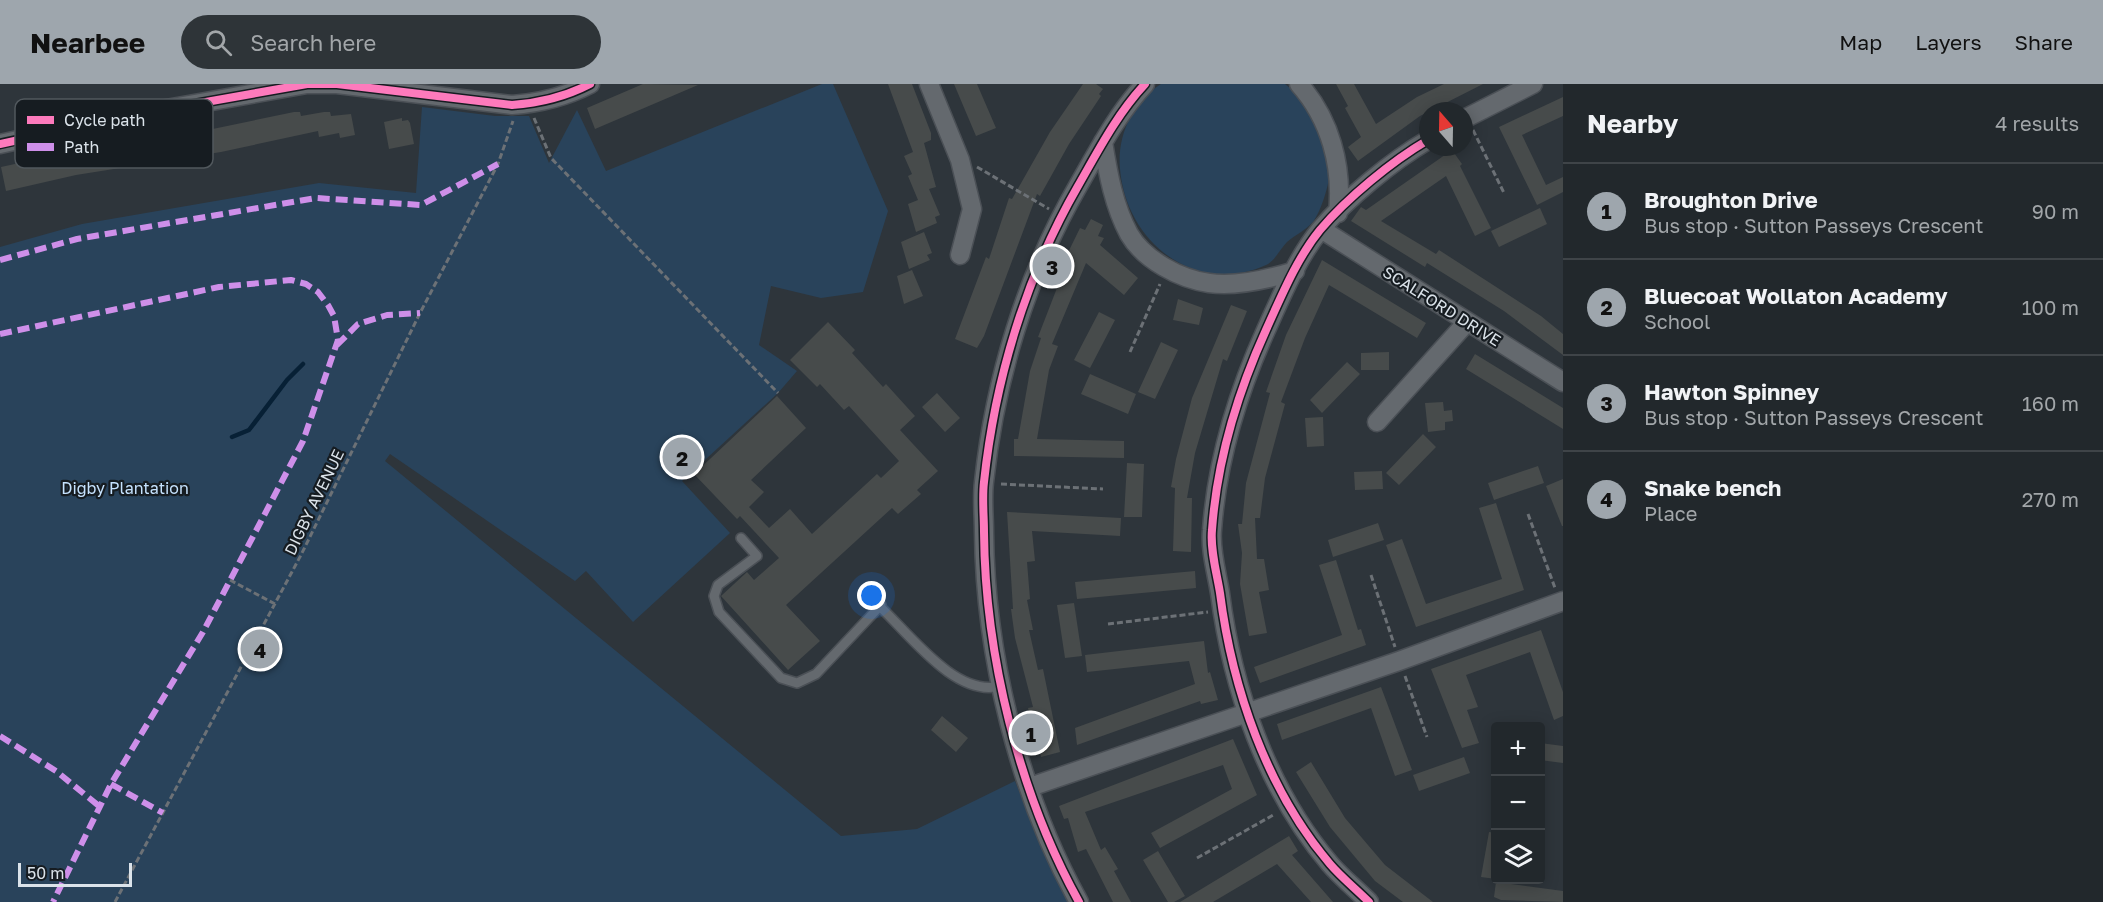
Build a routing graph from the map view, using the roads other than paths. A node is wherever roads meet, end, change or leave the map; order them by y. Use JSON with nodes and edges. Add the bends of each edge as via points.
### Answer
{"nodes":[{"id":1,"x":590,"y":84,"type":"edge"},
{"id":2,"x":929,"y":84,"type":"edge"},
{"id":3,"x":1145,"y":84,"type":"edge"},
{"id":4,"x":1299,"y":84,"type":"edge"},
{"id":5,"x":1533,"y":84,"type":"edge"},
{"id":6,"x":213,"y":101,"type":"edge"},
{"id":7,"x":1473,"y":115,"type":"edge"},
{"id":8,"x":15,"y":141,"type":"edge"},
{"id":9,"x":1103,"y":142,"type":"junction"},
{"id":10,"x":0,"y":144,"type":"edge"},
{"id":11,"x":1419,"y":146,"type":"edge"},
{"id":12,"x":1338,"y":213,"type":"junction"},
{"id":13,"x":1321,"y":229,"type":"junction"},
{"id":14,"x":960,"y":255,"type":"dead end"},
{"id":15,"x":1295,"y":271,"type":"junction"},
{"id":16,"x":1467,"y":322,"type":"junction"},
{"id":17,"x":1563,"y":382,"type":"edge"},
{"id":18,"x":1377,"y":422,"type":"dead end"},
{"id":19,"x":741,"y":538,"type":"dead end"},
{"id":20,"x":866,"y":594,"type":"dead end"},
{"id":21,"x":1562,"y":602,"type":"edge"},
{"id":22,"x":881,"y":605,"type":"junction"},
{"id":23,"x":1000,"y":686,"type":"junction"},
{"id":24,"x":1247,"y":712,"type":"junction"},
{"id":25,"x":1029,"y":787,"type":"junction"},
{"id":26,"x":1079,"y":902,"type":"edge"},
{"id":27,"x":1369,"y":902,"type":"edge"}],
"edges":[{"from":1,"to":6,"type":"street","via":[[568,95],[512,105],[337,84],[307,84]]},
{"from":2,"to":14,"type":"street","via":[[960,160],[972,210]]},
{"from":3,"to":9,"type":"street"},
{"from":4,"to":12,"type":"street","via":[[1315,102],[1331,139],[1340,175]]},
{"from":5,"to":7,"type":"street"},
{"from":8,"to":10,"type":"street"},
{"from":9,"to":15,"type":"street","via":[[1116,203],[1130,235],[1145,256],[1167,269],[1209,283],[1243,283]]},
{"from":9,"to":23,"type":"street","via":[[1036,268],[996,410],[984,484],[988,604]]},
{"from":11,"to":12,"type":"street","via":[[1380,174]]},
{"from":12,"to":13,"type":"street"},
{"from":13,"to":15,"type":"street"},
{"from":13,"to":16,"type":"street","name":"SCALFORD DRIVE"},
{"from":15,"to":24,"type":"street","via":[[1239,394],[1224,445],[1212,533],[1222,610]]},
{"from":16,"to":17,"type":"street","name":"SCALFORD DRIVE"},
{"from":16,"to":18,"type":"street"},
{"from":19,"to":22,"type":"lane","via":[[758,556],[718,585],[714,596],[719,612],[781,678],[797,683],[816,674]]},
{"from":20,"to":22,"type":"lane"},
{"from":21,"to":24,"type":"street"},
{"from":22,"to":23,"type":"lane","via":[[929,656],[969,685],[990,689]]},
{"from":23,"to":25,"type":"street"},
{"from":24,"to":25,"type":"street"},
{"from":24,"to":27,"type":"street","via":[[1290,806],[1329,864]]},
{"from":25,"to":26,"type":"street"}]}
